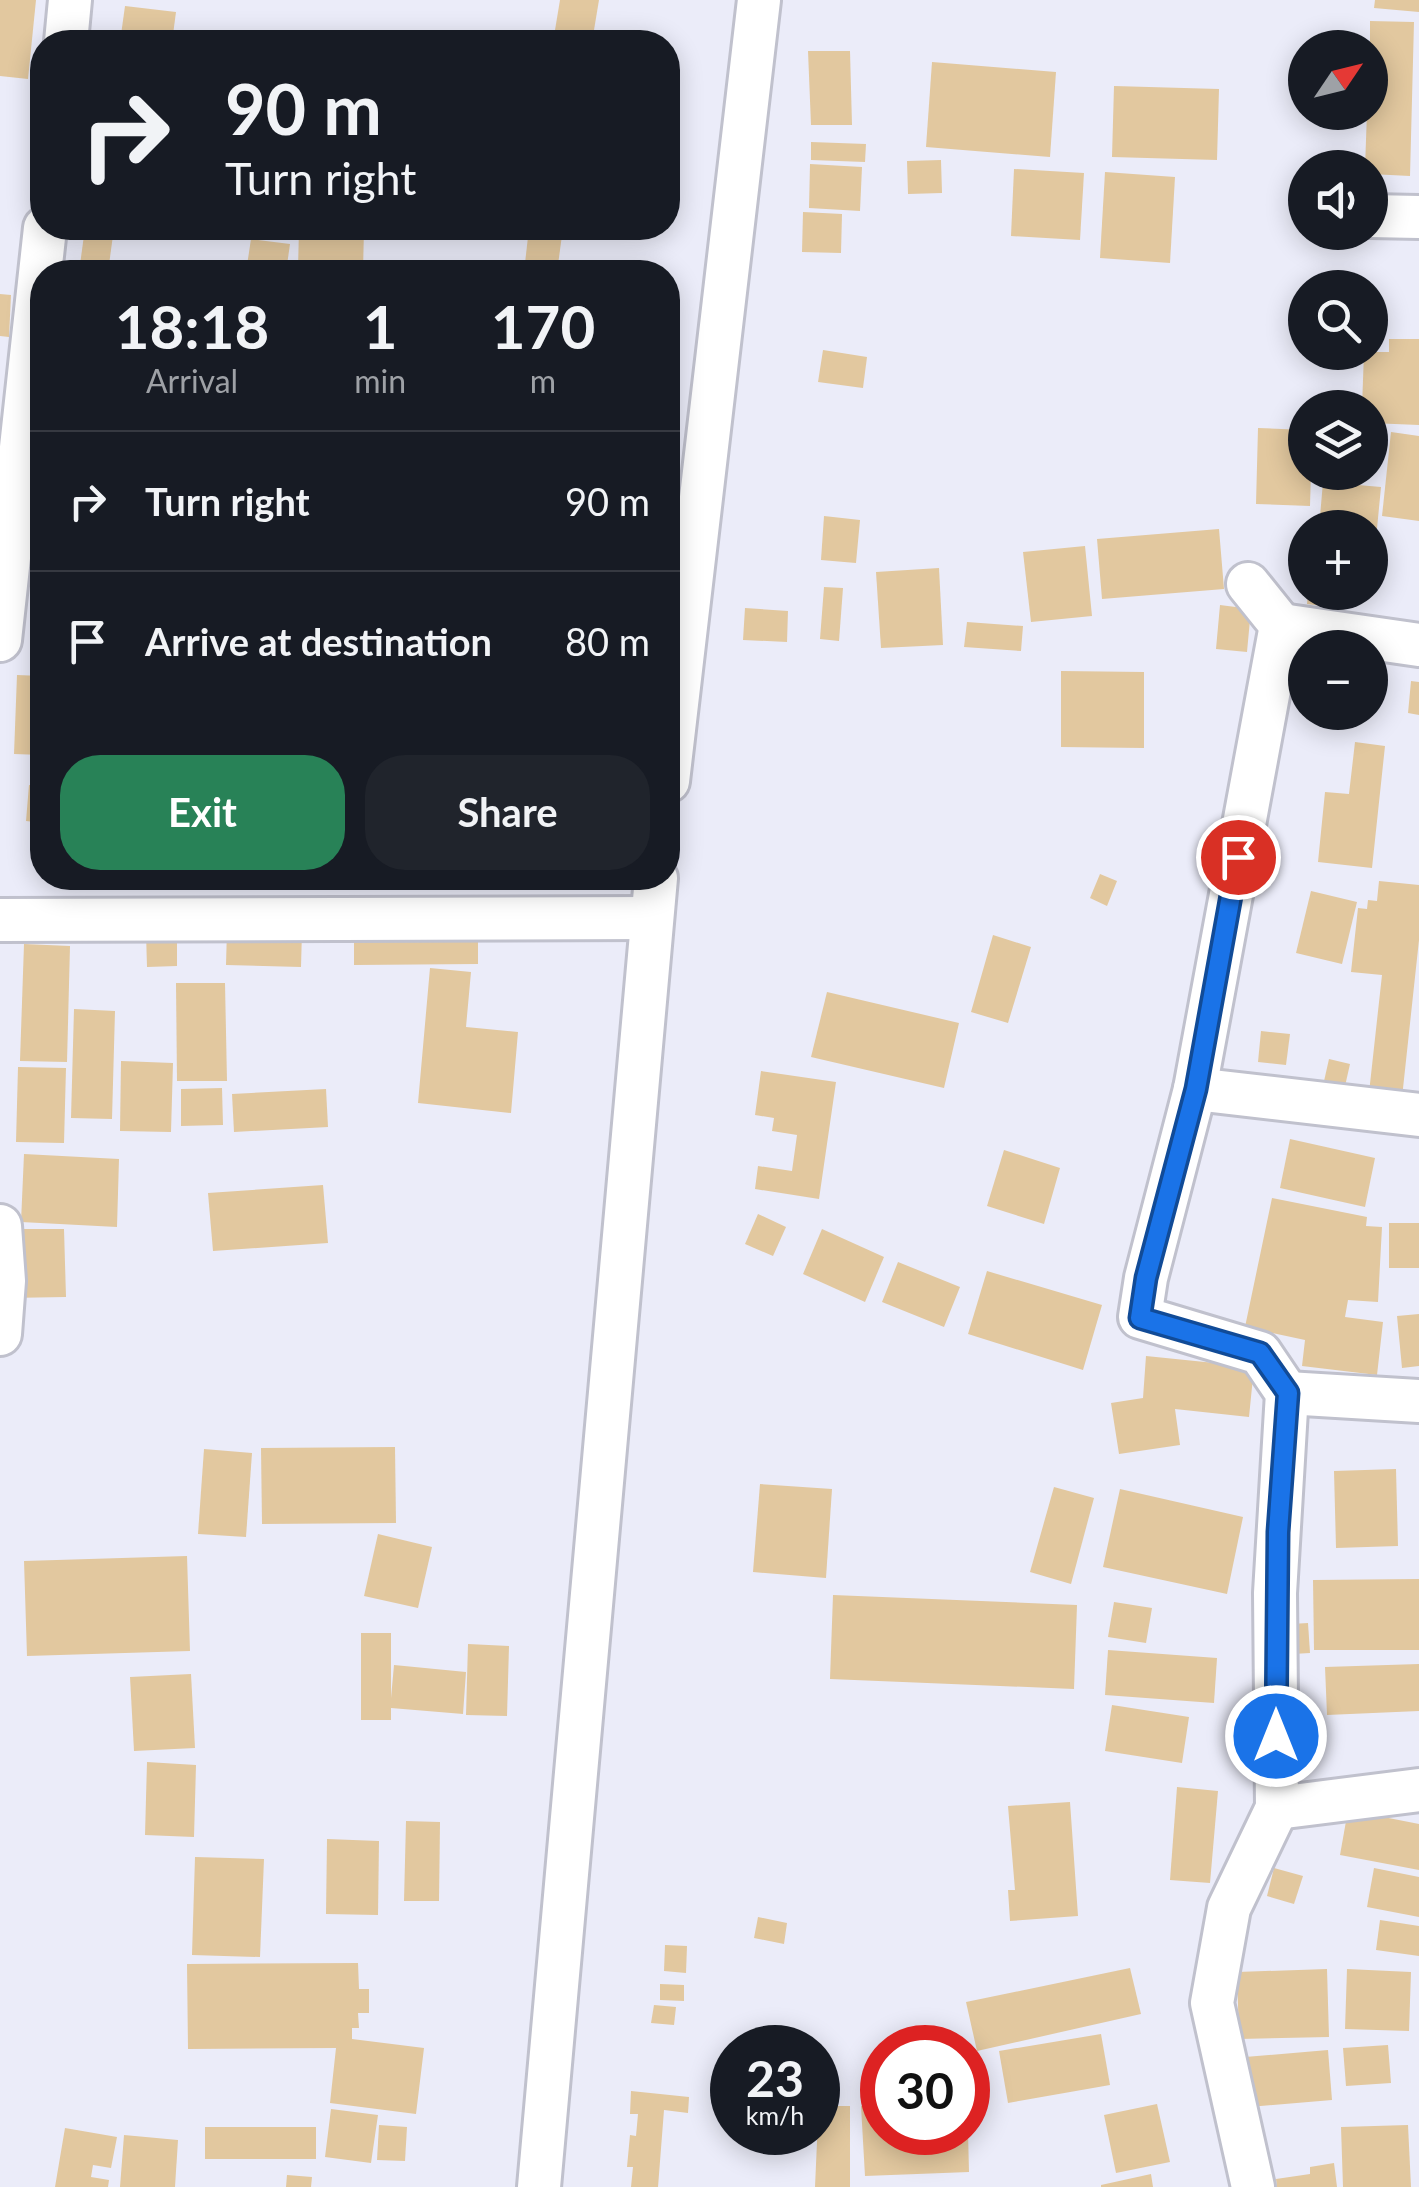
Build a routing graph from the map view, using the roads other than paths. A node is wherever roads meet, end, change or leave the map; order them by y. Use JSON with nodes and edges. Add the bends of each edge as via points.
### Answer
{"nodes":[{"id":1,"x":70,"y":0,"type":"edge"},
{"id":2,"x":759,"y":0,"type":"edge"},
{"id":3,"x":67,"y":30,"type":"edge"},
{"id":4,"x":1388,"y":216,"type":"edge"},
{"id":5,"x":1419,"y":217,"type":"edge"},
{"id":6,"x":30,"y":371,"type":"edge"},
{"id":7,"x":1248,"y":584,"type":"dead end"},
{"id":8,"x":1281,"y":625,"type":"junction"},
{"id":9,"x":0,"y":640,"type":"edge"},
{"id":10,"x":1419,"y":645,"type":"edge"},
{"id":11,"x":680,"y":677,"type":"edge"},
{"id":12,"x":654,"y":898,"type":"edge"},
{"id":13,"x":0,"y":920,"type":"edge"},
{"id":14,"x":1196,"y":1089,"type":"junction"},
{"id":15,"x":1419,"y":1115,"type":"edge"},
{"id":16,"x":0,"y":1226,"type":"edge"},
{"id":17,"x":0,"y":1334,"type":"edge"},
{"id":18,"x":1288,"y":1393,"type":"junction"},
{"id":19,"x":1419,"y":1401,"type":"edge"},
{"id":20,"x":606,"y":1680,"type":"dead end"},
{"id":21,"x":1419,"y":1790,"type":"edge"},
{"id":22,"x":1276,"y":1808,"type":"junction"},
{"id":23,"x":539,"y":2187,"type":"edge"},
{"id":24,"x":553,"y":2187,"type":"edge"},
{"id":25,"x":1252,"y":2187,"type":"edge"}],
"edges":[{"from":1,"to":3,"type":"street"},
{"from":2,"to":11,"type":"street"},
{"from":4,"to":5,"type":"street"},
{"from":6,"to":9,"type":"street"},
{"from":7,"to":8,"type":"street"},
{"from":8,"to":10,"type":"street"},
{"from":8,"to":14,"type":"street"},
{"from":12,"to":13,"type":"street"},
{"from":12,"to":23,"type":"street"},
{"from":14,"to":15,"type":"street"},
{"from":14,"to":18,"type":"street","via":[[1140,1318],[1260,1353]]},
{"from":16,"to":17,"type":"street"},
{"from":18,"to":19,"type":"street"},
{"from":18,"to":22,"type":"street","via":[[1276,1592]]},
{"from":20,"to":24,"type":"street"},
{"from":21,"to":22,"type":"street"},
{"from":22,"to":25,"type":"street","via":[[1228,1908],[1212,2004]]}]}
